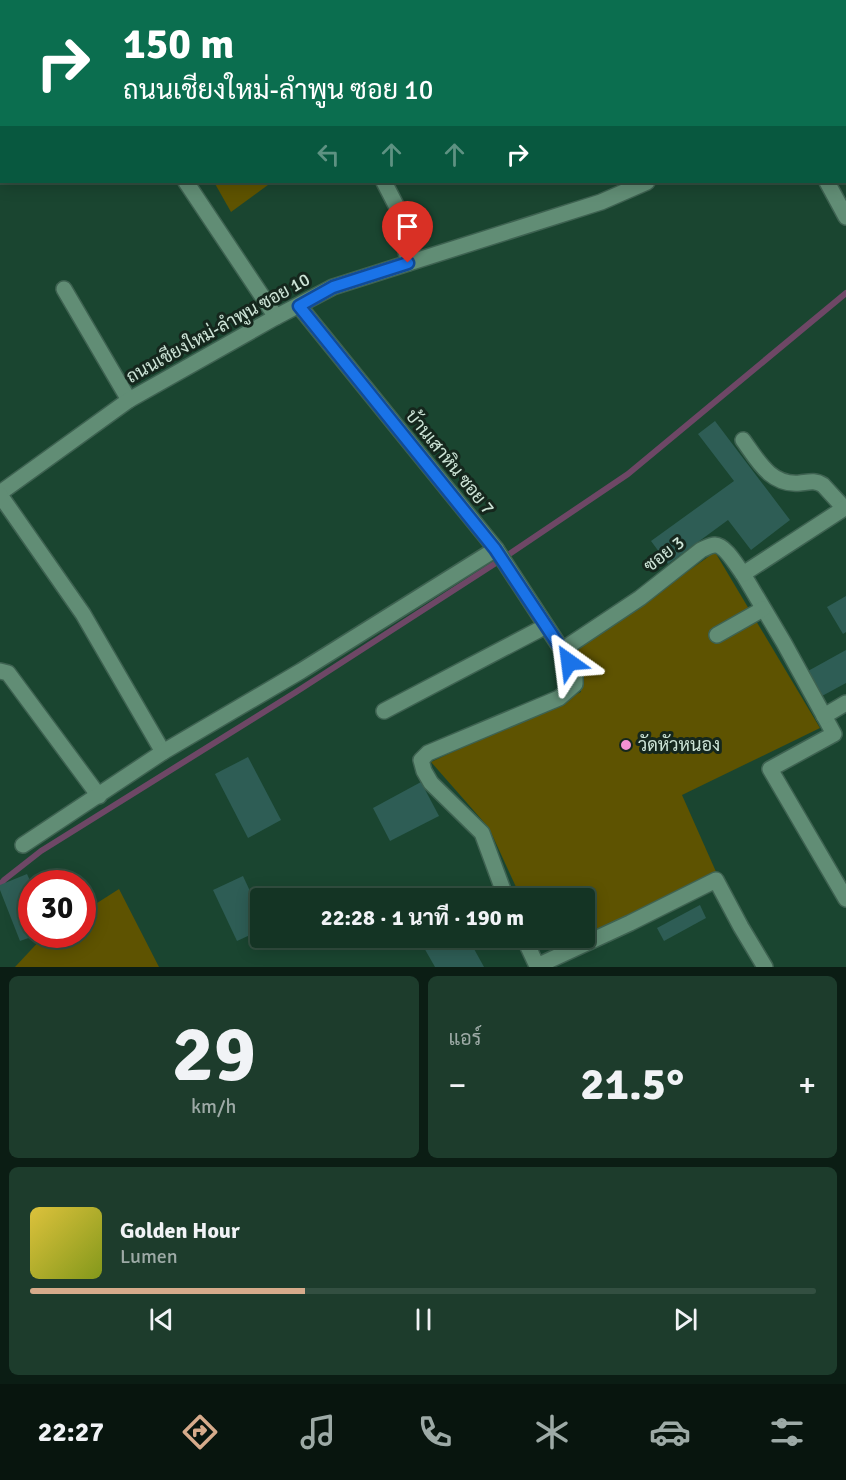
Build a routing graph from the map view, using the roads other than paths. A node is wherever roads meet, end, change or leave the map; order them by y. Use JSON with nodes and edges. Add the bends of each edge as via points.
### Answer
{"nodes":[{"id":1,"x":187,"y":183,"type":"edge"},
{"id":2,"x":385,"y":183,"type":"edge"},
{"id":3,"x":644,"y":183,"type":"edge"},
{"id":4,"x":828,"y":183,"type":"edge"},
{"id":5,"x":846,"y":217,"type":"edge"},
{"id":6,"x":408,"y":263,"type":"junction"},
{"id":7,"x":64,"y":289,"type":"dead end"},
{"id":8,"x":299,"y":306,"type":"junction"},
{"id":9,"x":276,"y":317,"type":"junction"},
{"id":10,"x":129,"y":400,"type":"junction"},
{"id":11,"x":743,"y":440,"type":"dead end"},
{"id":12,"x":0,"y":494,"type":"edge"},
{"id":13,"x":845,"y":508,"type":"edge"},
{"id":14,"x":495,"y":549,"type":"junction"},
{"id":15,"x":743,"y":574,"type":"junction"},
{"id":16,"x":763,"y":609,"type":"junction"},
{"id":17,"x":546,"y":626,"type":"junction"},
{"id":18,"x":717,"y":635,"type":"dead end"},
{"id":19,"x":562,"y":650,"type":"junction"},
{"id":20,"x":0,"y":671,"type":"edge"},
{"id":21,"x":846,"y":703,"type":"edge"},
{"id":22,"x":384,"y":711,"type":"dead end"},
{"id":23,"x":824,"y":716,"type":"junction"},
{"id":24,"x":163,"y":752,"type":"junction"},
{"id":25,"x":99,"y":796,"type":"junction"},
{"id":26,"x":23,"y":845,"type":"dead end"},
{"id":27,"x":502,"y":888,"type":"edge"},
{"id":28,"x":846,"y":899,"type":"edge"},
{"id":29,"x":528,"y":948,"type":"edge"},
{"id":30,"x":537,"y":967,"type":"edge"},
{"id":31,"x":765,"y":967,"type":"edge"}],
"edges":[{"from":1,"to":9,"type":"street"},
{"from":2,"to":6,"type":"street","via":[[400,213]]},
{"from":3,"to":6,"type":"street","name":"ถนนเชียงใหม่-ลำพูน ซอย 10","via":[[601,202]]},
{"from":4,"to":5,"type":"street"},
{"from":6,"to":8,"type":"street","name":"ถนนเชียงใหม่-ลำพูน ซอย 10","via":[[333,287]]},
{"from":7,"to":10,"type":"street"},
{"from":8,"to":9,"type":"street","name":"ถนนเชียงใหม่-ลำพูน ซอย 10"},
{"from":8,"to":14,"type":"street","name":"บ้านเสาหิน ซอย 7"},
{"from":9,"to":10,"type":"street","name":"ถนนเชียงใหม่-ลำพูน ซอย 10"},
{"from":10,"to":12,"type":"street","name":"ถนนเชียงใหม่-ลำพูน ซอย 10"},
{"from":11,"to":13,"type":"street","via":[[772,476],[790,483],[819,482]]},
{"from":12,"to":24,"type":"street","via":[[83,614]]},
{"from":13,"to":15,"type":"street"},
{"from":14,"to":17,"type":"street","name":"บ้านเสาหิน ซอย 7"},
{"from":14,"to":24,"type":"street"},
{"from":15,"to":16,"type":"street","name":"ซอย 3"},
{"from":15,"to":19,"type":"street","name":"ซอย 3","via":[[720,545],[712,544]]},
{"from":16,"to":18,"type":"street"},
{"from":16,"to":23,"type":"street","name":"ซอย 3"},
{"from":17,"to":19,"type":"street","name":"บ้านเสาหิน ซอย 7"},
{"from":17,"to":22,"type":"street"},
{"from":19,"to":27,"type":"street","name":"บ้านเสาหิน ซอย 7","via":[[576,679],[559,698],[428,753],[421,760],[431,783],[482,833]]},
{"from":20,"to":25,"type":"street","via":[[8,673]]},
{"from":21,"to":23,"type":"street"},
{"from":23,"to":28,"type":"street","via":[[834,734],[770,769]]},
{"from":24,"to":25,"type":"street"},
{"from":25,"to":26,"type":"street"},
{"from":29,"to":30,"type":"street"},
{"from":30,"to":31,"type":"street","via":[[716,880]]}]}
